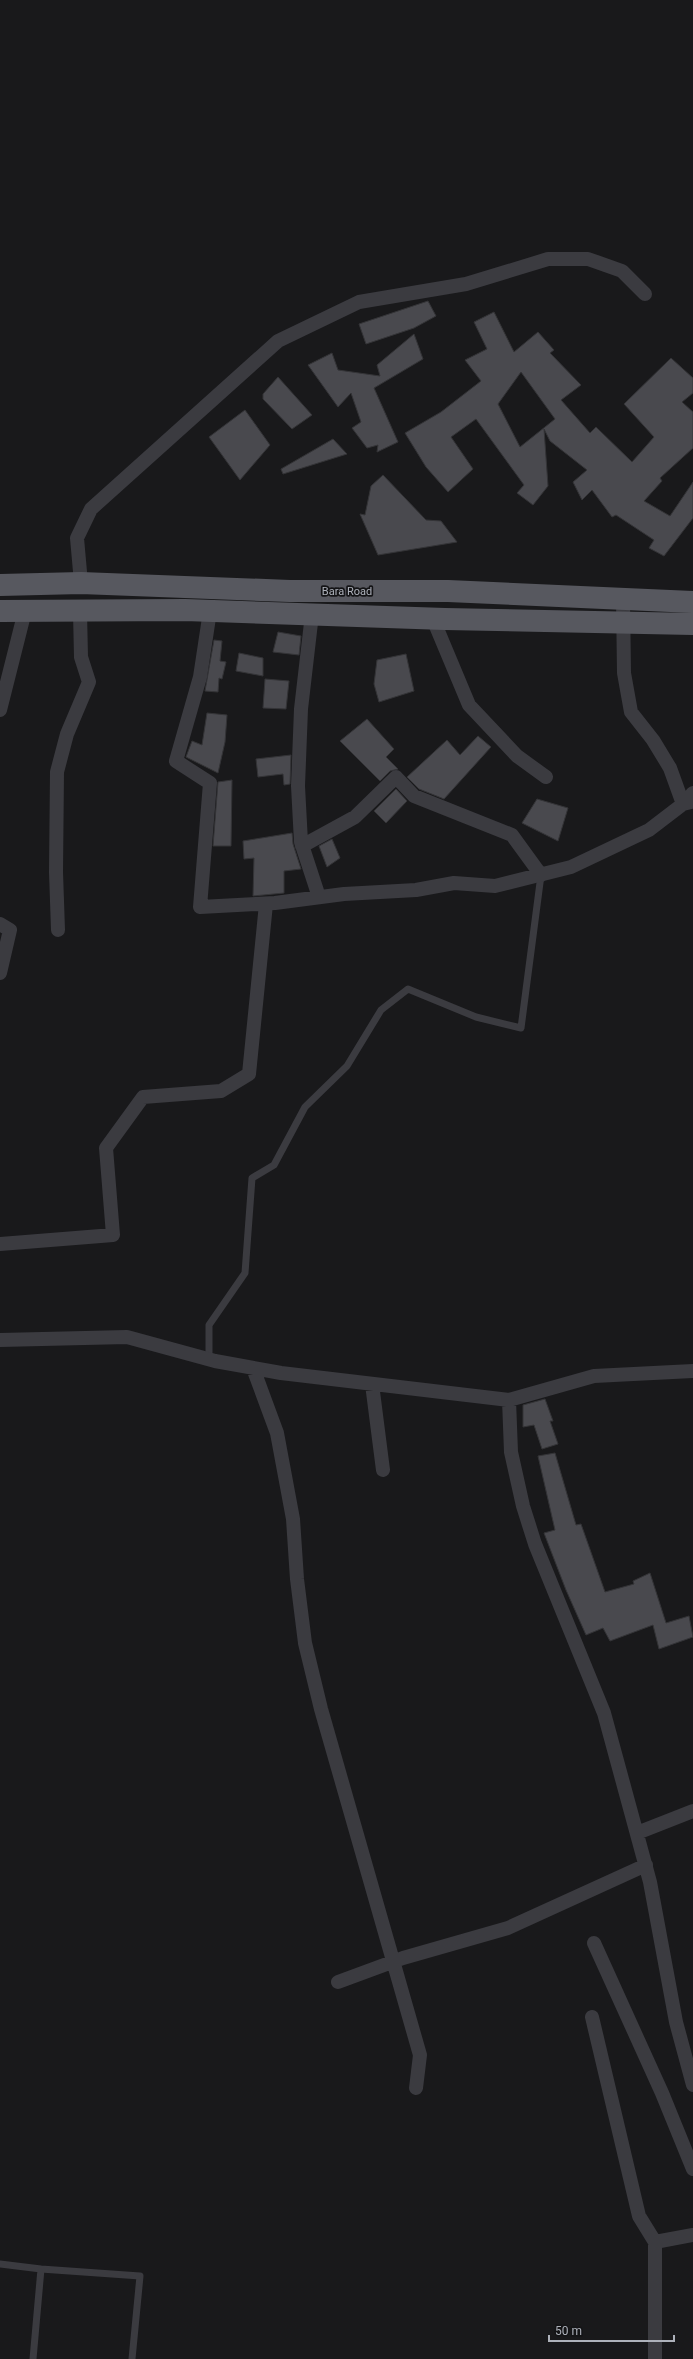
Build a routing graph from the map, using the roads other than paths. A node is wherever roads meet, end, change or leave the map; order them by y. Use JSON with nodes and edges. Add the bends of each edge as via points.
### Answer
{"nodes":[{"id":1,"x":645,"y":294,"type":"dead end"},
{"id":2,"x":81,"y":583,"type":"junction"},
{"id":3,"x":0,"y":585,"type":"edge"},
{"id":4,"x":561,"y":596,"type":"junction"},
{"id":5,"x":623,"y":599,"type":"junction"},
{"id":6,"x":692,"y":599,"type":"edge"},
{"id":7,"x":0,"y":611,"type":"edge"},
{"id":8,"x":25,"y":611,"type":"junction"},
{"id":9,"x":210,"y":611,"type":"junction"},
{"id":10,"x":80,"y":612,"type":"junction"},
{"id":11,"x":312,"y":614,"type":"junction"},
{"id":12,"x":432,"y":619,"type":"junction"},
{"id":13,"x":561,"y":622,"type":"junction"},
{"id":14,"x":622,"y":623,"type":"junction"},
{"id":15,"x":693,"y":624,"type":"edge"},
{"id":16,"x":0,"y":710,"type":"edge"},
{"id":17,"x":546,"y":777,"type":"dead end"},
{"id":18,"x":693,"y":794,"type":"edge"},
{"id":19,"x":688,"y":802,"type":"edge"},
{"id":20,"x":302,"y":846,"type":"junction"},
{"id":21,"x":541,"y":875,"type":"junction"},
{"id":22,"x":319,"y":897,"type":"junction"},
{"id":23,"x":266,"y":904,"type":"junction"},
{"id":24,"x":0,"y":924,"type":"edge"},
{"id":25,"x":58,"y":930,"type":"dead end"},
{"id":26,"x":0,"y":973,"type":"edge"},
{"id":27,"x":0,"y":1244,"type":"edge"},
{"id":28,"x":0,"y":1340,"type":"edge"},
{"id":29,"x":209,"y":1360,"type":"junction"},
{"id":30,"x":253,"y":1368,"type":"junction"},
{"id":31,"x":693,"y":1371,"type":"edge"},
{"id":32,"x":372,"y":1384,"type":"junction"},
{"id":33,"x":509,"y":1400,"type":"junction"},
{"id":34,"x":383,"y":1470,"type":"dead end"},
{"id":35,"x":693,"y":1811,"type":"edge"},
{"id":36,"x":637,"y":1833,"type":"junction"},
{"id":37,"x":646,"y":1865,"type":"junction"},
{"id":38,"x":594,"y":1943,"type":"dead end"},
{"id":39,"x":394,"y":1961,"type":"junction"},
{"id":40,"x":338,"y":1982,"type":"dead end"},
{"id":41,"x":592,"y":2017,"type":"dead end"},
{"id":42,"x":693,"y":2085,"type":"edge"},
{"id":43,"x":416,"y":2088,"type":"dead end"},
{"id":44,"x":693,"y":2169,"type":"edge"},
{"id":45,"x":693,"y":2235,"type":"edge"},
{"id":46,"x":655,"y":2242,"type":"junction"},
{"id":47,"x":0,"y":2264,"type":"edge"},
{"id":48,"x":41,"y":2269,"type":"junction"},
{"id":49,"x":33,"y":2359,"type":"edge"},
{"id":50,"x":132,"y":2359,"type":"edge"},
{"id":51,"x":655,"y":2359,"type":"edge"}],
"edges":[{"from":1,"to":2,"type":"street","via":[[622,271],[588,259],[548,259],[466,284],[360,302],[278,341],[91,509],[76,538]]},
{"from":2,"to":3,"type":"main road","name":"Bara Road"},
{"from":2,"to":4,"type":"main road","name":"Bara Road","via":[[290,591],[448,591]]},
{"from":2,"to":10,"type":"main road"},
{"from":4,"to":5,"type":"main road","name":"Bara Road"},
{"from":4,"to":13,"type":"main road"},
{"from":5,"to":6,"type":"main road","name":"Bara Road"},
{"from":5,"to":14,"type":"street"},
{"from":7,"to":8,"type":"main road"},
{"from":8,"to":10,"type":"main road"},
{"from":8,"to":16,"type":"street"},
{"from":9,"to":10,"type":"main road"},
{"from":9,"to":11,"type":"main road"},
{"from":9,"to":23,"type":"street","via":[[200,677],[176,761],[210,783],[200,907]]},
{"from":10,"to":25,"type":"street","via":[[81,658],[89,682],[67,734],[57,772]]},
{"from":11,"to":12,"type":"main road"},
{"from":11,"to":20,"type":"street","via":[[301,709],[298,786]]},
{"from":12,"to":13,"type":"main road"},
{"from":12,"to":17,"type":"street","via":[[469,705],[517,756]]},
{"from":13,"to":14,"type":"main road"},
{"from":14,"to":15,"type":"main road"},
{"from":14,"to":19,"type":"street","via":[[624,673],[631,712],[653,740]]},
{"from":18,"to":19,"type":"street"},
{"from":19,"to":21,"type":"street","via":[[649,830],[571,867]]},
{"from":20,"to":21,"type":"street","via":[[355,817],[396,777],[414,796],[512,835]]},
{"from":20,"to":22,"type":"street"},
{"from":21,"to":22,"type":"street","via":[[495,886],[454,883],[416,890]]},
{"from":21,"to":29,"type":"lane","via":[[521,1028],[476,1017],[408,989],[381,1010],[347,1066],[305,1107],[274,1165],[252,1178],[245,1273],[210,1325]]},
{"from":22,"to":23,"type":"street"},
{"from":23,"to":27,"type":"street","via":[[249,1074],[222,1091],[143,1097],[106,1148],[114,1235]]},
{"from":24,"to":26,"type":"street","via":[[10,930]]},
{"from":28,"to":29,"type":"street","via":[[127,1337]]},
{"from":29,"to":30,"type":"street"},
{"from":30,"to":32,"type":"street"},
{"from":30,"to":39,"type":"street","via":[[277,1433],[293,1519],[305,1643],[317,1694]]},
{"from":31,"to":33,"type":"street","via":[[594,1376]]},
{"from":32,"to":33,"type":"street"},
{"from":32,"to":34,"type":"street"},
{"from":33,"to":36,"type":"street","via":[[511,1452],[523,1506],[535,1544],[604,1713]]},
{"from":35,"to":36,"type":"street"},
{"from":36,"to":37,"type":"street"},
{"from":37,"to":39,"type":"street","via":[[508,1928]]},
{"from":37,"to":42,"type":"street","via":[[676,2022]]},
{"from":38,"to":44,"type":"street","via":[[662,2093]]},
{"from":39,"to":40,"type":"street"},
{"from":39,"to":43,"type":"street","via":[[420,2055]]},
{"from":41,"to":46,"type":"street","via":[[639,2216]]},
{"from":45,"to":46,"type":"street"},
{"from":46,"to":51,"type":"street"},
{"from":47,"to":48,"type":"lane"},
{"from":48,"to":49,"type":"lane"},
{"from":48,"to":50,"type":"lane","via":[[140,2276]]}]}
